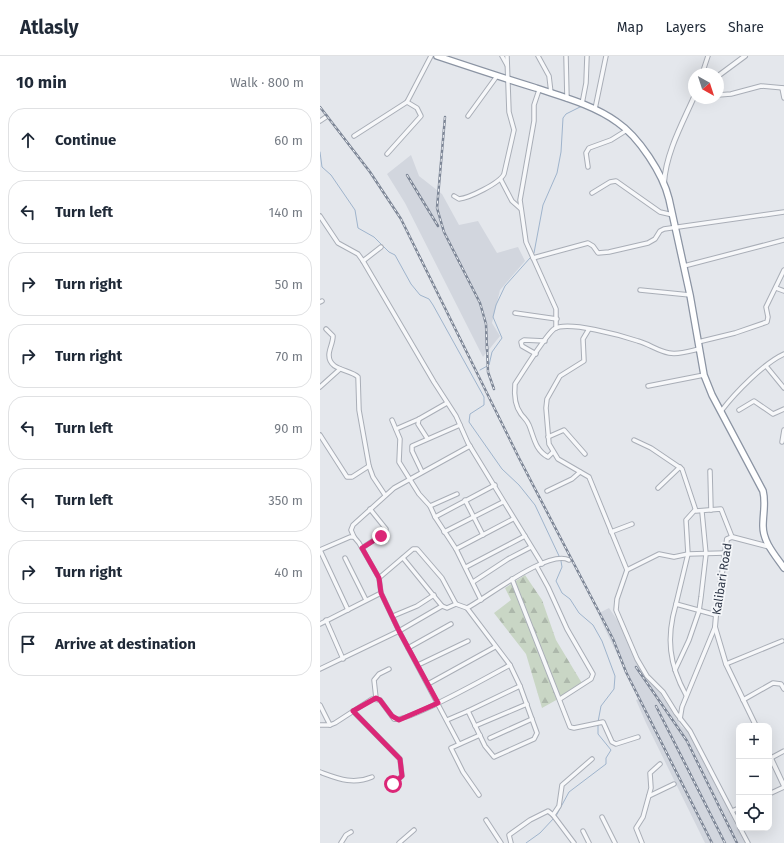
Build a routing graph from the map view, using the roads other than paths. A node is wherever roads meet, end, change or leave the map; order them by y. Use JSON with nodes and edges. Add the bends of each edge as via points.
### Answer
{"nodes":[{"id":1,"x":431,"y":56,"type":"edge"},
{"id":2,"x":437,"y":56,"type":"edge"},
{"id":3,"x":502,"y":56,"type":"edge"},
{"id":4,"x":507,"y":56,"type":"edge"},
{"id":5,"x":538,"y":56,"type":"edge"},
{"id":6,"x":566,"y":56,"type":"edge"},
{"id":7,"x":587,"y":56,"type":"edge"},
{"id":8,"x":606,"y":56,"type":"edge"},
{"id":9,"x":708,"y":56,"type":"edge"},
{"id":10,"x":745,"y":56,"type":"edge"},
{"id":11,"x":508,"y":68,"type":"junction"},
{"id":12,"x":704,"y":68,"type":"edge"},
{"id":13,"x":724,"y":72,"type":"edge"},
{"id":14,"x":497,"y":76,"type":"junction"},
{"id":15,"x":509,"y":80,"type":"junction"},
{"id":16,"x":783,"y":88,"type":"edge"},
{"id":17,"x":539,"y":90,"type":"junction"},
{"id":18,"x":551,"y":94,"type":"junction"},
{"id":19,"x":724,"y":95,"type":"edge"},
{"id":20,"x":784,"y":98,"type":"edge"},
{"id":21,"x":567,"y":99,"type":"junction"},
{"id":22,"x":407,"y":102,"type":"junction"},
{"id":23,"x":582,"y":104,"type":"junction"},
{"id":24,"x":691,"y":104,"type":"edge"},
{"id":25,"x":595,"y":109,"type":"junction"},
{"id":26,"x":468,"y":116,"type":"dead end"},
{"id":27,"x":326,"y":117,"type":"dead end"},
{"id":28,"x":320,"y":121,"type":"edge"},
{"id":29,"x":627,"y":130,"type":"junction"},
{"id":30,"x":354,"y":136,"type":"dead end"},
{"id":31,"x":387,"y":154,"type":"dead end"},
{"id":32,"x":588,"y":168,"type":"dead end"},
{"id":33,"x":501,"y":180,"type":"junction"},
{"id":34,"x":664,"y":185,"type":"junction"},
{"id":35,"x":592,"y":193,"type":"dead end"},
{"id":36,"x":454,"y":196,"type":"dead end"},
{"id":37,"x":521,"y":209,"type":"junction"},
{"id":38,"x":784,"y":212,"type":"edge"},
{"id":39,"x":673,"y":215,"type":"junction"},
{"id":40,"x":320,"y":216,"type":"edge"},
{"id":41,"x":675,"y":226,"type":"junction"},
{"id":42,"x":784,"y":240,"type":"edge"},
{"id":43,"x":382,"y":247,"type":"dead end"},
{"id":44,"x":533,"y":258,"type":"junction"},
{"id":45,"x":364,"y":260,"type":"junction"},
{"id":46,"x":684,"y":266,"type":"junction"},
{"id":47,"x":784,"y":270,"type":"edge"},
{"id":48,"x":776,"y":288,"type":"junction"},
{"id":49,"x":640,"y":290,"type":"dead end"},
{"id":50,"x":784,"y":291,"type":"edge"},
{"id":51,"x":690,"y":295,"type":"junction"},
{"id":52,"x":515,"y":312,"type":"dead end"},
{"id":53,"x":557,"y":319,"type":"junction"},
{"id":54,"x":556,"y":328,"type":"junction"},
{"id":55,"x":326,"y":329,"type":"dead end"},
{"id":56,"x":589,"y":329,"type":"junction"},
{"id":57,"x":545,"y":341,"type":"junction"},
{"id":58,"x":698,"y":342,"type":"junction"},
{"id":59,"x":699,"y":349,"type":"junction"},
{"id":60,"x":536,"y":354,"type":"junction"},
{"id":61,"x":784,"y":354,"type":"edge"},
{"id":62,"x":766,"y":366,"type":"junction"},
{"id":63,"x":340,"y":369,"type":"junction"},
{"id":64,"x":704,"y":375,"type":"junction"},
{"id":65,"x":648,"y":386,"type":"dead end"},
{"id":66,"x":320,"y":387,"type":"edge"},
{"id":67,"x":784,"y":388,"type":"edge"},
{"id":68,"x":448,"y":403,"type":"junction"},
{"id":69,"x":784,"y":409,"type":"edge"},
{"id":70,"x":722,"y":410,"type":"junction"},
{"id":71,"x":739,"y":410,"type":"dead end"},
{"id":72,"x":419,"y":419,"type":"junction"},
{"id":73,"x":392,"y":420,"type":"dead end"},
{"id":74,"x":460,"y":425,"type":"junction"},
{"id":75,"x":396,"y":429,"type":"junction"},
{"id":76,"x":784,"y":430,"type":"edge"},
{"id":77,"x":320,"y":435,"type":"edge"},
{"id":78,"x":548,"y":437,"type":"junction"},
{"id":79,"x":427,"y":438,"type":"junction"},
{"id":80,"x":634,"y":440,"type":"dead end"},
{"id":81,"x":782,"y":442,"type":"dead end"},
{"id":82,"x":470,"y":446,"type":"junction"},
{"id":83,"x":553,"y":452,"type":"junction"},
{"id":84,"x":585,"y":454,"type":"dead end"},
{"id":85,"x":368,"y":466,"type":"junction"},
{"id":86,"x":680,"y":467,"type":"junction"},
{"id":87,"x":710,"y":471,"type":"dead end"},
{"id":88,"x":422,"y":472,"type":"junction"},
{"id":89,"x":580,"y":472,"type":"junction"},
{"id":90,"x":410,"y":479,"type":"junction"},
{"id":91,"x":495,"y":486,"type":"junction"},
{"id":92,"x":658,"y":488,"type":"dead end"},
{"id":93,"x":547,"y":491,"type":"dead end"},
{"id":94,"x":456,"y":494,"type":"dead end"},
{"id":95,"x":385,"y":495,"type":"junction"},
{"id":96,"x":465,"y":500,"type":"junction"},
{"id":97,"x":503,"y":502,"type":"junction"},
{"id":98,"x":430,"y":506,"type":"junction"},
{"id":99,"x":370,"y":509,"type":"junction"},
{"id":100,"x":695,"y":510,"type":"junction"},
{"id":101,"x":711,"y":510,"type":"junction"},
{"id":102,"x":702,"y":512,"type":"junction"},
{"id":103,"x":435,"y":517,"type":"junction"},
{"id":104,"x":474,"y":517,"type":"junction"},
{"id":105,"x":513,"y":519,"type":"junction"},
{"id":106,"x":632,"y":524,"type":"dead end"},
{"id":107,"x":444,"y":532,"type":"junction"},
{"id":108,"x":611,"y":532,"type":"junction"},
{"id":109,"x":483,"y":535,"type":"junction"},
{"id":110,"x":525,"y":536,"type":"junction"},
{"id":111,"x":354,"y":537,"type":"junction"},
{"id":112,"x":732,"y":537,"type":"junction"},
{"id":113,"x":531,"y":547,"type":"junction"},
{"id":114,"x":770,"y":547,"type":"junction"},
{"id":115,"x":362,"y":548,"type":"junction"},
{"id":116,"x":456,"y":549,"type":"junction"},
{"id":117,"x":320,"y":550,"type":"edge"},
{"id":118,"x":725,"y":553,"type":"junction"},
{"id":119,"x":688,"y":554,"type":"junction"},
{"id":120,"x":706,"y":554,"type":"junction"},
{"id":121,"x":345,"y":558,"type":"dead end"},
{"id":122,"x":403,"y":558,"type":"junction"},
{"id":123,"x":569,"y":560,"type":"dead end"},
{"id":124,"x":542,"y":564,"type":"junction"},
{"id":125,"x":466,"y":567,"type":"junction"},
{"id":126,"x":537,"y":567,"type":"junction"},
{"id":127,"x":784,"y":568,"type":"edge"},
{"id":128,"x":627,"y":570,"type":"junction"},
{"id":129,"x":379,"y":578,"type":"junction"},
{"id":130,"x":512,"y":579,"type":"junction"},
{"id":131,"x":473,"y":582,"type":"junction"},
{"id":132,"x":381,"y":593,"type":"junction"},
{"id":133,"x":434,"y":595,"type":"junction"},
{"id":134,"x":366,"y":600,"type":"junction"},
{"id":135,"x":481,"y":600,"type":"junction"},
{"id":136,"x":456,"y":604,"type":"junction"},
{"id":137,"x":676,"y":604,"type":"junction"},
{"id":138,"x":442,"y":606,"type":"junction"},
{"id":139,"x":467,"y":608,"type":"junction"},
{"id":140,"x":348,"y":610,"type":"junction"},
{"id":141,"x":699,"y":611,"type":"junction"},
{"id":142,"x":716,"y":615,"type":"junction"},
{"id":143,"x":393,"y":616,"type":"junction"},
{"id":144,"x":326,"y":620,"type":"junction"},
{"id":145,"x":320,"y":624,"type":"edge"},
{"id":146,"x":451,"y":624,"type":"dead end"},
{"id":147,"x":715,"y":627,"type":"junction"},
{"id":148,"x":399,"y":631,"type":"junction"},
{"id":149,"x":468,"y":641,"type":"dead end"},
{"id":150,"x":782,"y":641,"type":"dead end"},
{"id":151,"x":495,"y":647,"type":"junction"},
{"id":152,"x":408,"y":648,"type":"junction"},
{"id":153,"x":343,"y":659,"type":"junction"},
{"id":154,"x":726,"y":664,"type":"junction"},
{"id":155,"x":418,"y":665,"type":"junction"},
{"id":156,"x":510,"y":665,"type":"junction"},
{"id":157,"x":320,"y":669,"type":"edge"},
{"id":158,"x":389,"y":669,"type":"dead end"},
{"id":159,"x":674,"y":670,"type":"junction"},
{"id":160,"x":428,"y":684,"type":"junction"},
{"id":161,"x":520,"y":686,"type":"junction"},
{"id":162,"x":784,"y":689,"type":"edge"},
{"id":163,"x":686,"y":695,"type":"junction"},
{"id":164,"x":376,"y":698,"type":"junction"},
{"id":165,"x":560,"y":699,"type":"junction"},
{"id":166,"x":743,"y":700,"type":"junction"},
{"id":167,"x":438,"y":703,"type":"junction"},
{"id":168,"x":527,"y":704,"type":"junction"},
{"id":169,"x":320,"y":705,"type":"edge"},
{"id":170,"x":353,"y":711,"type":"junction"},
{"id":171,"x":468,"y":711,"type":"junction"},
{"id":172,"x":532,"y":719,"type":"junction"},
{"id":173,"x":680,"y":719,"type":"junction"},
{"id":174,"x":448,"y":720,"type":"junction"},
{"id":175,"x":754,"y":723,"type":"edge"},
{"id":176,"x":320,"y":725,"type":"edge"},
{"id":177,"x":330,"y":725,"type":"junction"},
{"id":178,"x":475,"y":726,"type":"junction"},
{"id":179,"x":480,"y":735,"type":"junction"},
{"id":180,"x":638,"y":737,"type":"dead end"},
{"id":181,"x":490,"y":738,"type":"dead end"},
{"id":182,"x":459,"y":744,"type":"junction"},
{"id":183,"x":784,"y":751,"type":"edge"},
{"id":184,"x":772,"y":755,"type":"edge"},
{"id":185,"x":592,"y":759,"type":"dead end"},
{"id":186,"x":771,"y":759,"type":"edge"},
{"id":187,"x":660,"y":764,"type":"dead end"},
{"id":188,"x":320,"y":772,"type":"edge"},
{"id":189,"x":372,"y":778,"type":"dead end"},
{"id":190,"x":393,"y":784,"type":"dead end"},
{"id":191,"x":674,"y":784,"type":"dead end"},
{"id":192,"x":784,"y":786,"type":"edge"},
{"id":193,"x":772,"y":792,"type":"edge"},
{"id":194,"x":479,"y":795,"type":"dead end"},
{"id":195,"x":648,"y":796,"type":"junction"},
{"id":196,"x":736,"y":809,"type":"edge"},
{"id":197,"x":732,"y":811,"type":"junction"},
{"id":198,"x":554,"y":815,"type":"junction"},
{"id":199,"x":602,"y":817,"type":"dead end"},
{"id":200,"x":736,"y":819,"type":"edge"},
{"id":201,"x":486,"y":820,"type":"dead end"},
{"id":202,"x":414,"y":830,"type":"dead end"},
{"id":203,"x":742,"y":831,"type":"edge"},
{"id":204,"x":351,"y":832,"type":"dead end"},
{"id":205,"x":583,"y":832,"type":"dead end"},
{"id":206,"x":341,"y":843,"type":"edge"},
{"id":207,"x":399,"y":843,"type":"edge"},
{"id":208,"x":501,"y":843,"type":"edge"},
{"id":209,"x":511,"y":843,"type":"edge"},
{"id":210,"x":574,"y":843,"type":"edge"},
{"id":211,"x":589,"y":843,"type":"edge"},
{"id":212,"x":615,"y":843,"type":"edge"},
{"id":213,"x":642,"y":843,"type":"edge"},
{"id":214,"x":748,"y":843,"type":"edge"}],
"edges":[{"from":1,"to":22,"type":"street"},
{"from":2,"to":14,"type":"highway"},
{"from":3,"to":11,"type":"street"},
{"from":4,"to":11,"type":"street"},
{"from":5,"to":18,"type":"street","via":[[550,80]]},
{"from":6,"to":21,"type":"street"},
{"from":7,"to":23,"type":"street"},
{"from":8,"to":25,"type":"street"},
{"from":9,"to":12,"type":"street"},
{"from":10,"to":13,"type":"street"},
{"from":11,"to":15,"type":"street"},
{"from":14,"to":15,"type":"highway"},
{"from":14,"to":26,"type":"street"},
{"from":15,"to":17,"type":"highway"},
{"from":15,"to":33,"type":"street","via":[[509,112],[514,130]]},
{"from":16,"to":19,"type":"street","via":[[761,86]]},
{"from":16,"to":20,"type":"street"},
{"from":17,"to":18,"type":"highway"},
{"from":17,"to":37,"type":"street","via":[[534,104],[534,120],[520,195]]},
{"from":18,"to":21,"type":"highway"},
{"from":21,"to":23,"type":"highway"},
{"from":22,"to":30,"type":"street"},
{"from":22,"to":31,"type":"street","via":[[417,108],[421,116]]},
{"from":23,"to":25,"type":"highway"},
{"from":24,"to":34,"type":"street","via":[[668,162]]},
{"from":25,"to":29,"type":"highway"},
{"from":27,"to":28,"type":"street"},
{"from":29,"to":32,"type":"street","via":[[611,140],[588,148]]},
{"from":29,"to":34,"type":"highway","via":[[650,160]]},
{"from":33,"to":36,"type":"street","via":[[465,198],[459,199]]},
{"from":33,"to":37,"type":"street","via":[[512,201]]},
{"from":34,"to":39,"type":"highway"},
{"from":35,"to":39,"type":"street","via":[[616,181],[660,212]]},
{"from":37,"to":44,"type":"street","via":[[526,242]]},
{"from":38,"to":41,"type":"street"},
{"from":39,"to":41,"type":"highway"},
{"from":40,"to":45,"type":"street","via":[[338,243]]},
{"from":41,"to":44,"type":"street","via":[[660,231],[652,241],[624,249],[601,253],[588,243]]},
{"from":41,"to":46,"type":"highway"},
{"from":42,"to":46,"type":"street"},
{"from":43,"to":45,"type":"street"},
{"from":44,"to":53,"type":"street","via":[[555,306]]},
{"from":45,"to":68,"type":"street"},
{"from":46,"to":51,"type":"highway"},
{"from":47,"to":48,"type":"street"},
{"from":48,"to":50,"type":"street"},
{"from":48,"to":58,"type":"street","via":[[766,307],[767,322]]},
{"from":49,"to":51,"type":"street"},
{"from":51,"to":58,"type":"highway"},
{"from":52,"to":53,"type":"street"},
{"from":53,"to":54,"type":"street"},
{"from":54,"to":56,"type":"street","via":[[564,326]]},
{"from":54,"to":57,"type":"street"},
{"from":55,"to":63,"type":"street","via":[[333,336],[330,358]]},
{"from":56,"to":59,"type":"street","via":[[637,340],[667,353]]},
{"from":56,"to":78,"type":"street","via":[[583,339],[584,361],[560,376],[546,401]]},
{"from":57,"to":60,"type":"street"},
{"from":57,"to":60,"type":"street","via":[[521,342],[522,346]]},
{"from":58,"to":59,"type":"highway"},
{"from":59,"to":64,"type":"highway"},
{"from":60,"to":83,"type":"street","via":[[515,384],[515,396],[519,411],[529,424],[536,446],[548,457]]},
{"from":61,"to":62,"type":"street"},
{"from":62,"to":67,"type":"street"},
{"from":62,"to":70,"type":"street","via":[[735,394]]},
{"from":63,"to":66,"type":"street"},
{"from":63,"to":85,"type":"street","via":[[354,373],[358,377],[359,410]]},
{"from":64,"to":65,"type":"street"},
{"from":64,"to":70,"type":"highway","via":[[712,395]]},
{"from":68,"to":72,"type":"street"},
{"from":68,"to":74,"type":"street"},
{"from":69,"to":71,"type":"street","via":[[773,414],[754,401]]},
{"from":70,"to":114,"type":"highway","via":[[763,491],[764,532]]},
{"from":72,"to":75,"type":"street"},
{"from":72,"to":79,"type":"street","via":[[418,424]]},
{"from":73,"to":75,"type":"street"},
{"from":74,"to":79,"type":"street"},
{"from":74,"to":82,"type":"street"},
{"from":75,"to":90,"type":"street","via":[[400,439],[398,460]]},
{"from":76,"to":81,"type":"street"},
{"from":77,"to":85,"type":"street","via":[[346,477],[352,477]]},
{"from":78,"to":83,"type":"street"},
{"from":78,"to":84,"type":"street","via":[[564,430]]},
{"from":79,"to":88,"type":"street","via":[[411,449]]},
{"from":80,"to":86,"type":"street"},
{"from":82,"to":88,"type":"street"},
{"from":82,"to":91,"type":"street"},
{"from":83,"to":89,"type":"street"},
{"from":85,"to":95,"type":"street"},
{"from":86,"to":92,"type":"street"},
{"from":86,"to":100,"type":"street","via":[[685,474]]},
{"from":87,"to":101,"type":"street"},
{"from":88,"to":90,"type":"street"},
{"from":89,"to":93,"type":"street","via":[[572,479]]},
{"from":89,"to":108,"type":"street","via":[[589,477]]},
{"from":90,"to":95,"type":"street"},
{"from":90,"to":98,"type":"street"},
{"from":91,"to":96,"type":"street"},
{"from":91,"to":97,"type":"street"},
{"from":94,"to":98,"type":"street"},
{"from":95,"to":99,"type":"street"},
{"from":96,"to":103,"type":"street"},
{"from":96,"to":104,"type":"street"},
{"from":97,"to":104,"type":"street"},
{"from":97,"to":105,"type":"street"},
{"from":98,"to":103,"type":"street"},
{"from":99,"to":111,"type":"street","via":[[352,528]]},
{"from":99,"to":115,"type":"street","via":[[386,529],[383,534]]},
{"from":100,"to":102,"type":"street"},
{"from":100,"to":119,"type":"street","via":[[686,520]]},
{"from":101,"to":102,"type":"street"},
{"from":101,"to":112,"type":"street","via":[[722,510]]},
{"from":102,"to":120,"type":"street"},
{"from":103,"to":107,"type":"street"},
{"from":104,"to":107,"type":"street"},
{"from":104,"to":109,"type":"street"},
{"from":105,"to":109,"type":"street"},
{"from":105,"to":110,"type":"street"},
{"from":106,"to":108,"type":"street"},
{"from":107,"to":116,"type":"street"},
{"from":108,"to":128,"type":"street"},
{"from":109,"to":116,"type":"street"},
{"from":110,"to":113,"type":"street"},
{"from":110,"to":125,"type":"street"},
{"from":111,"to":115,"type":"street"},
{"from":111,"to":117,"type":"street"},
{"from":112,"to":114,"type":"street","name":"Kalibari Road"},
{"from":112,"to":118,"type":"street","name":"Kalibari Road","via":[[727,539]]},
{"from":113,"to":124,"type":"street"},
{"from":113,"to":131,"type":"street"},
{"from":114,"to":127,"type":"highway"},
{"from":115,"to":129,"type":"street"},
{"from":116,"to":125,"type":"street"},
{"from":117,"to":140,"type":"street"},
{"from":118,"to":120,"type":"street"},
{"from":118,"to":142,"type":"street","name":"Kalibari Road"},
{"from":119,"to":120,"type":"street"},
{"from":119,"to":128,"type":"street","via":[[674,557],[659,554]]},
{"from":119,"to":137,"type":"street"},
{"from":120,"to":141,"type":"street"},
{"from":121,"to":134,"type":"street"},
{"from":122,"to":129,"type":"street"},
{"from":122,"to":133,"type":"street"},
{"from":122,"to":136,"type":"street","via":[[413,549],[420,551],[442,578]]},
{"from":123,"to":124,"type":"street","via":[[560,558]]},
{"from":124,"to":126,"type":"street"},
{"from":125,"to":131,"type":"street"},
{"from":126,"to":130,"type":"street","via":[[524,571]]},
{"from":126,"to":165,"type":"street","via":[[592,674],[592,679]]},
{"from":128,"to":173,"type":"street","via":[[616,610],[637,659]]},
{"from":129,"to":132,"type":"street"},
{"from":130,"to":135,"type":"street"},
{"from":130,"to":165,"type":"street"},
{"from":131,"to":135,"type":"street"},
{"from":132,"to":134,"type":"street"},
{"from":132,"to":143,"type":"street"},
{"from":133,"to":138,"type":"street"},
{"from":133,"to":143,"type":"street","via":[[417,606]]},
{"from":134,"to":140,"type":"street"},
{"from":135,"to":139,"type":"street"},
{"from":136,"to":138,"type":"street","via":[[447,608]]},
{"from":136,"to":139,"type":"street"},
{"from":137,"to":141,"type":"street"},
{"from":137,"to":159,"type":"street","via":[[672,620],[670,657]]},
{"from":138,"to":148,"type":"street"},
{"from":139,"to":151,"type":"street"},
{"from":140,"to":144,"type":"street"},
{"from":141,"to":142,"type":"street"},
{"from":141,"to":159,"type":"street"},
{"from":142,"to":147,"type":"street","name":"Kalibari Road"},
{"from":143,"to":148,"type":"street"},
{"from":144,"to":145,"type":"street"},
{"from":144,"to":153,"type":"street"},
{"from":146,"to":152,"type":"street"},
{"from":147,"to":154,"type":"street","name":"Kalibari Road"},
{"from":147,"to":163,"type":"street"},
{"from":148,"to":152,"type":"street"},
{"from":148,"to":153,"type":"street"},
{"from":149,"to":155,"type":"street"},
{"from":150,"to":154,"type":"street"},
{"from":151,"to":156,"type":"street"},
{"from":151,"to":160,"type":"street"},
{"from":152,"to":155,"type":"street"},
{"from":153,"to":157,"type":"street"},
{"from":154,"to":166,"type":"street","name":"Kalibari Road"},
{"from":155,"to":160,"type":"street"},
{"from":156,"to":161,"type":"street"},
{"from":156,"to":167,"type":"street"},
{"from":158,"to":164,"type":"street","via":[[374,680]]},
{"from":159,"to":163,"type":"street"},
{"from":160,"to":167,"type":"street"},
{"from":161,"to":168,"type":"street"},
{"from":161,"to":171,"type":"street"},
{"from":162,"to":166,"type":"street","via":[[781,684],[773,683]]},
{"from":163,"to":173,"type":"street"},
{"from":164,"to":167,"type":"street","via":[[396,720]]},
{"from":164,"to":170,"type":"street"},
{"from":165,"to":180,"type":"street","via":[[572,728],[605,724],[614,743]]},
{"from":166,"to":175,"type":"street","name":"Kalibari Road"},
{"from":167,"to":174,"type":"street"},
{"from":168,"to":172,"type":"street"},
{"from":168,"to":178,"type":"street"},
{"from":169,"to":177,"type":"street"},
{"from":170,"to":177,"type":"street"},
{"from":170,"to":190,"type":"street","via":[[400,759],[402,776]]},
{"from":171,"to":174,"type":"street"},
{"from":171,"to":178,"type":"street"},
{"from":172,"to":179,"type":"street","via":[[536,737],[498,756],[494,757],[489,752]]},
{"from":172,"to":181,"type":"street"},
{"from":173,"to":197,"type":"street","via":[[690,731]]},
{"from":174,"to":182,"type":"street"},
{"from":176,"to":177,"type":"street"},
{"from":178,"to":179,"type":"street"},
{"from":179,"to":182,"type":"street"},
{"from":182,"to":194,"type":"street","via":[[451,748]]},
{"from":183,"to":184,"type":"street"},
{"from":185,"to":198,"type":"street","via":[[562,785],[560,804]]},
{"from":186,"to":192,"type":"street"},
{"from":187,"to":195,"type":"street","via":[[650,773],[651,788]]},
{"from":188,"to":189,"type":"street","via":[[351,782]]},
{"from":191,"to":195,"type":"street"},
{"from":192,"to":193,"type":"street"},
{"from":195,"to":213,"type":"street","via":[[643,817],[636,828]]},
{"from":196,"to":197,"type":"street"},
{"from":197,"to":200,"type":"street"},
{"from":198,"to":209,"type":"street","via":[[546,812],[530,820],[509,835]]},
{"from":198,"to":210,"type":"street"},
{"from":199,"to":212,"type":"street"},
{"from":201,"to":208,"type":"street"},
{"from":202,"to":207,"type":"street"},
{"from":203,"to":214,"type":"street"},
{"from":204,"to":206,"type":"street"},
{"from":205,"to":211,"type":"street"}]}
